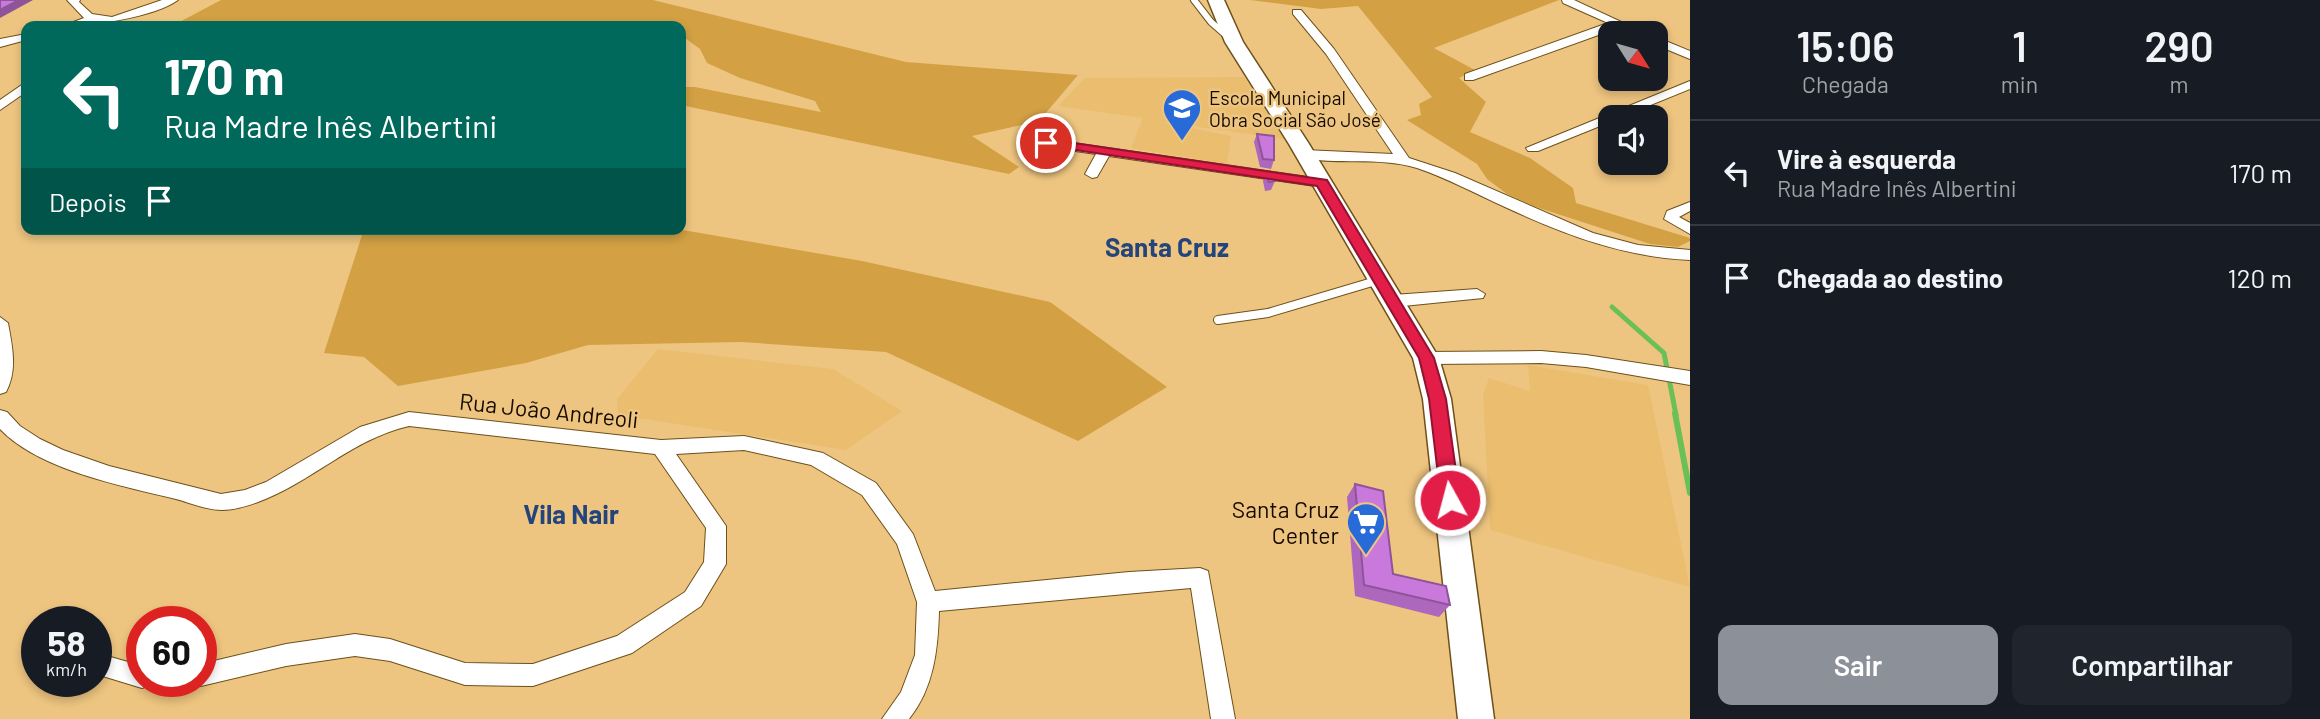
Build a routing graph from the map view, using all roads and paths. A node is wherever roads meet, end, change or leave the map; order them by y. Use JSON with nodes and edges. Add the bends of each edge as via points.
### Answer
{"nodes":[{"id":1,"x":75,"y":0,"type":"edge"},
{"id":2,"x":137,"y":0,"type":"edge"},
{"id":3,"x":173,"y":0,"type":"edge"},
{"id":4,"x":1194,"y":0,"type":"edge"},
{"id":5,"x":1567,"y":1,"type":"edge"},
{"id":6,"x":1297,"y":12,"type":"dead end"},
{"id":7,"x":102,"y":21,"type":"edge"},
{"id":8,"x":106,"y":21,"type":"edge"},
{"id":9,"x":107,"y":21,"type":"edge"},
{"id":10,"x":1225,"y":21,"type":"edge"},
{"id":11,"x":1610,"y":21,"type":"edge"},
{"id":12,"x":1598,"y":31,"type":"edge"},
{"id":13,"x":21,"y":38,"type":"edge"},
{"id":14,"x":0,"y":43,"type":"edge"},
{"id":15,"x":1668,"y":46,"type":"edge"},
{"id":16,"x":1690,"y":55,"type":"edge"},
{"id":17,"x":1469,"y":77,"type":"dead end"},
{"id":18,"x":1690,"y":85,"type":"edge"},
{"id":19,"x":21,"y":90,"type":"edge"},
{"id":20,"x":0,"y":106,"type":"edge"},
{"id":21,"x":1046,"y":143,"type":"dead end"},
{"id":22,"x":1533,"y":148,"type":"dead end"},
{"id":23,"x":1105,"y":151,"type":"junction"},
{"id":24,"x":1304,"y":154,"type":"junction"},
{"id":25,"x":1404,"y":160,"type":"junction"},
{"id":26,"x":1092,"y":174,"type":"dead end"},
{"id":27,"x":1322,"y":183,"type":"junction"},
{"id":28,"x":1690,"y":206,"type":"edge"},
{"id":29,"x":1690,"y":229,"type":"edge"},
{"id":30,"x":1690,"y":256,"type":"edge"},
{"id":31,"x":1387,"y":290,"type":"junction"},
{"id":32,"x":1477,"y":294,"type":"dead end"},
{"id":33,"x":1218,"y":320,"type":"dead end"},
{"id":34,"x":0,"y":323,"type":"edge"},
{"id":35,"x":1426,"y":358,"type":"junction"},
{"id":36,"x":1684,"y":377,"type":"edge"},
{"id":37,"x":0,"y":387,"type":"edge"},
{"id":38,"x":0,"y":417,"type":"edge"},
{"id":39,"x":661,"y":447,"type":"junction"},
{"id":40,"x":928,"y":602,"type":"junction"},
{"id":41,"x":217,"y":670,"type":"edge"},
{"id":42,"x":894,"y":719,"type":"edge"},
{"id":43,"x":1223,"y":719,"type":"edge"},
{"id":44,"x":1476,"y":719,"type":"edge"}],
"edges":[{"from":1,"to":7,"type":"street"},
{"from":2,"to":8,"type":"street"},
{"from":3,"to":9,"type":"street"},
{"from":4,"to":10,"type":"lane","via":[[1210,22]]},
{"from":5,"to":11,"type":"street"},
{"from":6,"to":25,"type":"street","via":[[1331,52]]},
{"from":10,"to":24,"type":"main road"},
{"from":12,"to":17,"type":"street"},
{"from":13,"to":14,"type":"street"},
{"from":15,"to":16,"type":"street"},
{"from":18,"to":22,"type":"street"},
{"from":19,"to":20,"type":"street"},
{"from":21,"to":23,"type":"street"},
{"from":23,"to":26,"type":"street"},
{"from":23,"to":27,"type":"street"},
{"from":24,"to":25,"type":"street"},
{"from":24,"to":27,"type":"main road"},
{"from":25,"to":30,"type":"street","via":[[1610,244],[1661,256]]},
{"from":27,"to":31,"type":"main road"},
{"from":28,"to":29,"type":"street","via":[[1672,214],[1671,219]]},
{"from":31,"to":32,"type":"street"},
{"from":31,"to":33,"type":"lane"},
{"from":31,"to":35,"type":"main road"},
{"from":34,"to":37,"type":"street","via":[[5,359]]},
{"from":35,"to":36,"type":"street","via":[[1541,357]]},
{"from":35,"to":44,"type":"main road","via":[[1437,399]]},
{"from":38,"to":39,"type":"street","name":"Rua João Andreoli","via":[[10,431],[99,472],[221,502],[251,497],[358,434],[386,422],[409,419]]},
{"from":39,"to":40,"type":"street","name":"Rua João Andreoli","via":[[744,443],[816,458],[869,489],[906,540]]},
{"from":39,"to":41,"type":"street","via":[[716,526],[715,564],[693,599],[624,645],[533,675],[466,674],[390,650],[355,645]]},
{"from":40,"to":42,"type":"street","name":"Rua João Andreoli","via":[[926,655],[910,699]]},
{"from":40,"to":43,"type":"street","via":[[1200,578]]}]}
